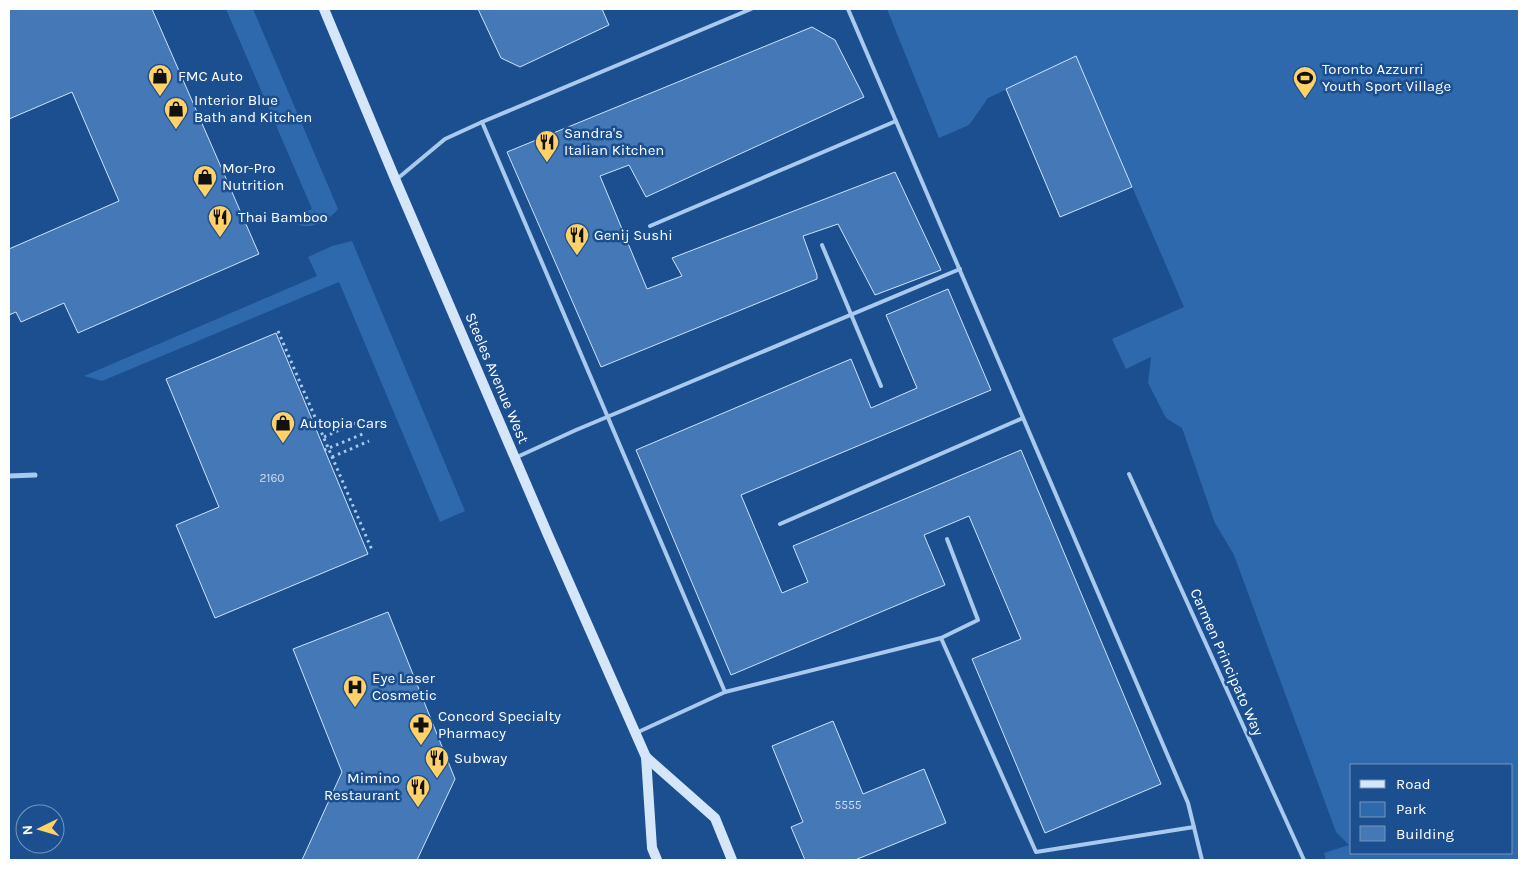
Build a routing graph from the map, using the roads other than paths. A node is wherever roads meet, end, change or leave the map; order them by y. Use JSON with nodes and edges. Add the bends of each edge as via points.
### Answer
{"nodes":[{"id":1,"x":324,"y":9,"type":"edge"},
{"id":2,"x":751,"y":9,"type":"edge"},
{"id":3,"x":848,"y":9,"type":"edge"},
{"id":4,"x":896,"y":121,"type":"junction"},
{"id":5,"x":482,"y":122,"type":"junction"},
{"id":6,"x":396,"y":181,"type":"junction"},
{"id":7,"x":650,"y":226,"type":"dead end"},
{"id":8,"x":822,"y":245,"type":"dead end"},
{"id":9,"x":960,"y":269,"type":"junction"},
{"id":10,"x":852,"y":315,"type":"junction"},
{"id":11,"x":881,"y":386,"type":"dead end"},
{"id":12,"x":608,"y":418,"type":"junction"},
{"id":13,"x":1023,"y":418,"type":"junction"},
{"id":14,"x":515,"y":458,"type":"junction"},
{"id":15,"x":1129,"y":474,"type":"dead end"},
{"id":16,"x":35,"y":475,"type":"dead end"},
{"id":17,"x":9,"y":476,"type":"edge"},
{"id":18,"x":780,"y":524,"type":"dead end"},
{"id":19,"x":947,"y":540,"type":"dead end"},
{"id":20,"x":941,"y":638,"type":"junction"},
{"id":21,"x":725,"y":692,"type":"junction"},
{"id":22,"x":635,"y":733,"type":"junction"},
{"id":23,"x":646,"y":757,"type":"junction"},
{"id":24,"x":1194,"y":827,"type":"junction"},
{"id":25,"x":656,"y":860,"type":"edge"},
{"id":26,"x":732,"y":860,"type":"edge"},
{"id":27,"x":1202,"y":860,"type":"edge"},
{"id":28,"x":1304,"y":860,"type":"edge"}],
"edges":[{"from":1,"to":6,"type":"main road","name":"Steeles Avenue West"},
{"from":2,"to":5,"type":"lane"},
{"from":3,"to":4,"type":"lane"},
{"from":4,"to":7,"type":"lane"},
{"from":4,"to":9,"type":"lane"},
{"from":5,"to":6,"type":"lane","via":[[445,139]]},
{"from":5,"to":12,"type":"lane"},
{"from":6,"to":14,"type":"main road","name":"Steeles Avenue West"},
{"from":8,"to":10,"type":"lane"},
{"from":9,"to":10,"type":"lane"},
{"from":9,"to":13,"type":"lane"},
{"from":10,"to":11,"type":"lane"},
{"from":10,"to":12,"type":"lane"},
{"from":12,"to":14,"type":"lane"},
{"from":12,"to":21,"type":"lane"},
{"from":13,"to":18,"type":"lane"},
{"from":13,"to":24,"type":"lane","via":[[1188,803]]},
{"from":14,"to":22,"type":"main road","name":"Steeles Avenue West"},
{"from":15,"to":28,"type":"lane","name":"Carmen Principato Way"},
{"from":16,"to":17,"type":"street"},
{"from":19,"to":20,"type":"lane","via":[[978,620]]},
{"from":20,"to":21,"type":"lane"},
{"from":20,"to":24,"type":"lane","via":[[1036,852]]},
{"from":21,"to":22,"type":"lane"},
{"from":22,"to":23,"type":"main road","name":"Steeles Avenue West"},
{"from":23,"to":25,"type":"main road","name":"Steeles Avenue West","via":[[652,848]]},
{"from":23,"to":26,"type":"main road","name":"Steeles Avenue West","via":[[715,818]]},
{"from":24,"to":27,"type":"lane"}]}
